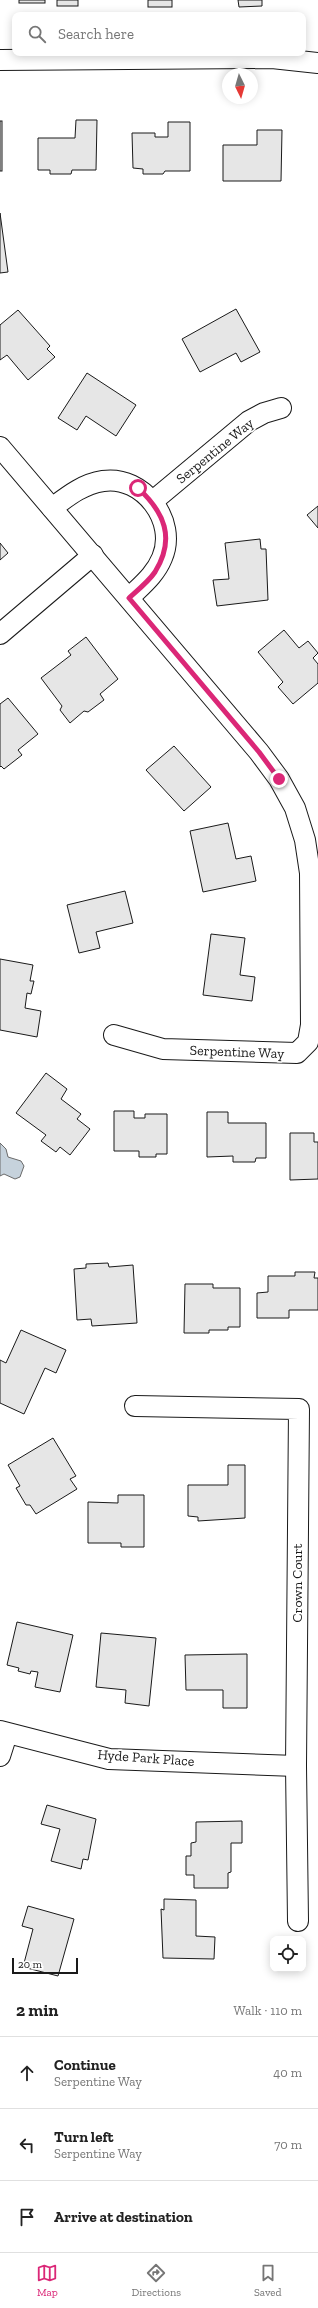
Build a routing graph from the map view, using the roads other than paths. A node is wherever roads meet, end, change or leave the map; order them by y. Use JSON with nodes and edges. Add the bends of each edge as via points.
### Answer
{"nodes":[{"id":1,"x":0,"y":60,"type":"edge"},
{"id":2,"x":318,"y":64,"type":"edge"},
{"id":3,"x":281,"y":408,"type":"dead end"},
{"id":4,"x":0,"y":447,"type":"edge"},
{"id":5,"x":152,"y":501,"type":"junction"},
{"id":6,"x":52,"y":508,"type":"junction"},
{"id":7,"x":92,"y":555,"type":"junction"},
{"id":8,"x":129,"y":598,"type":"junction"},
{"id":9,"x":0,"y":634,"type":"edge"},
{"id":10,"x":114,"y":1035,"type":"dead end"},
{"id":11,"x":134,"y":1406,"type":"dead end"},
{"id":12,"x":4,"y":1732,"type":"edge"},
{"id":13,"x":0,"y":1756,"type":"edge"},
{"id":14,"x":296,"y":1766,"type":"junction"},
{"id":15,"x":298,"y":1921,"type":"dead end"}],
"edges":[{"from":1,"to":2,"type":"street","via":[[272,58]]},
{"from":3,"to":5,"type":"street","name":"Serpentine Way","via":[[264,412],[249,421]]},
{"from":4,"to":6,"type":"street","name":"Serpentine Way"},
{"from":5,"to":6,"type":"street","via":[[138,488],[122,482],[104,481],[87,485]]},
{"from":5,"to":8,"type":"street","via":[[161,513],[166,548],[155,573]]},
{"from":6,"to":7,"type":"street","name":"Serpentine Way"},
{"from":7,"to":8,"type":"street","name":"Serpentine Way"},
{"from":7,"to":9,"type":"street"},
{"from":8,"to":10,"type":"street","name":"Serpentine Way","via":[[259,752],[279,779],[295,808],[305,840],[310,873],[311,1025],[308,1042],[297,1053],[163,1049]]},
{"from":11,"to":14,"type":"street","name":"Crown Court","via":[[299,1409]]},
{"from":12,"to":13,"type":"street"},
{"from":12,"to":14,"type":"street","name":"Hyde Park Place","via":[[109,1759]]},
{"from":14,"to":15,"type":"street","name":"Crown Court"}]}
